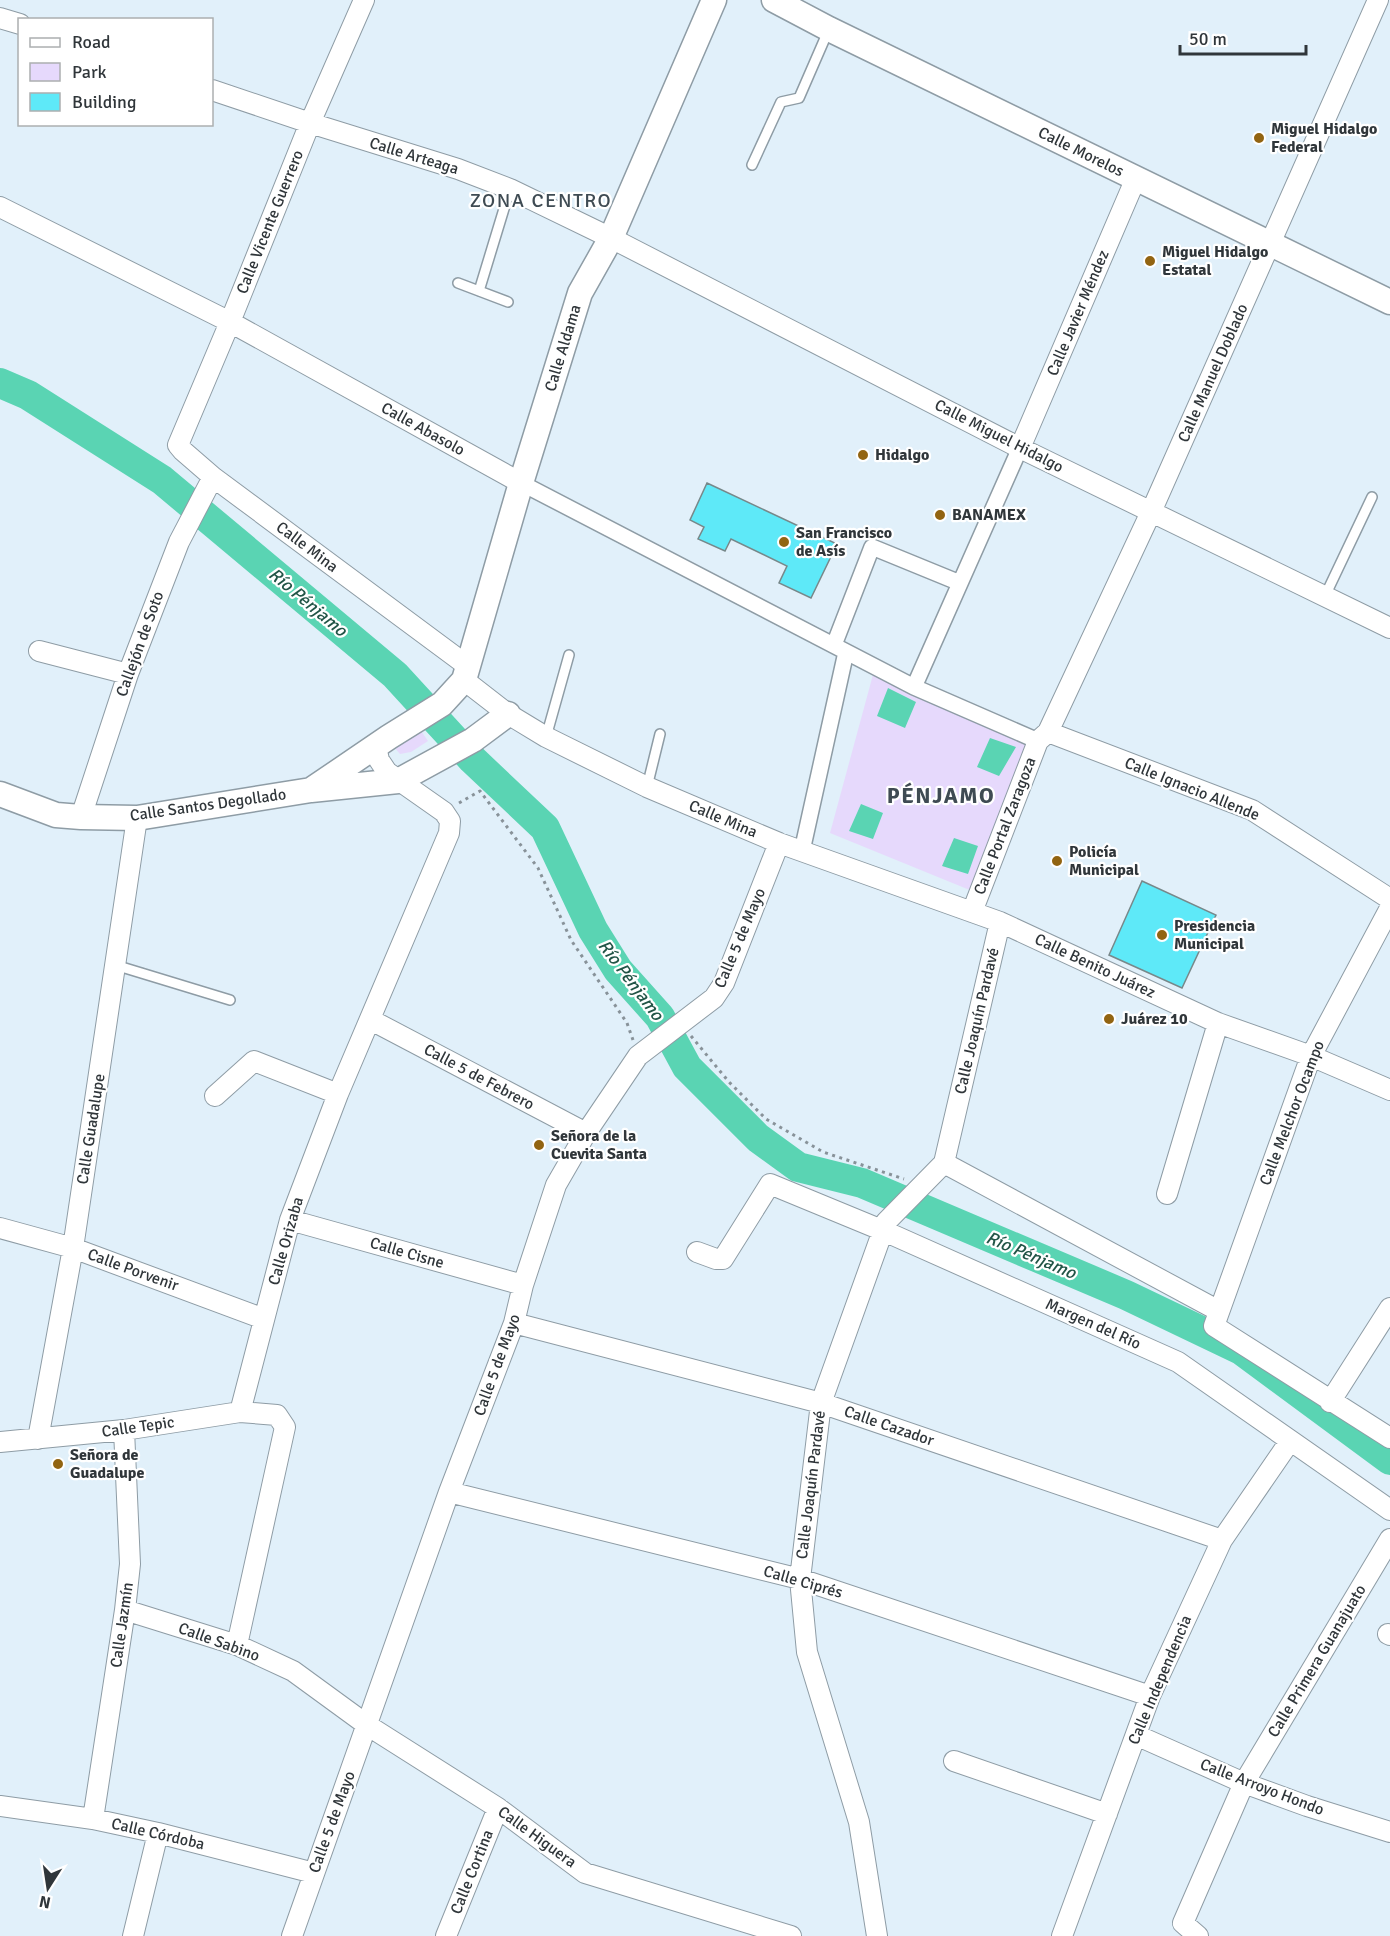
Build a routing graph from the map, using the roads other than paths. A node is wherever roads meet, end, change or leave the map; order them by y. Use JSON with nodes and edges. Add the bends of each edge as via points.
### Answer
{"nodes":[{"id":1,"x":364,"y":0,"type":"edge"},
{"id":2,"x":714,"y":0,"type":"edge"},
{"id":3,"x":774,"y":0,"type":"edge"},
{"id":4,"x":1378,"y":0,"type":"edge"},
{"id":5,"x":0,"y":18,"type":"edge"},
{"id":6,"x":18,"y":23,"type":"edge"},
{"id":7,"x":829,"y":29,"type":"junction"},
{"id":8,"x":213,"y":90,"type":"edge"},
{"id":9,"x":310,"y":123,"type":"junction"},
{"id":10,"x":752,"y":165,"type":"dead end"},
{"id":11,"x":1136,"y":178,"type":"junction"},
{"id":12,"x":510,"y":189,"type":"junction"},
{"id":13,"x":0,"y":207,"type":"edge"},
{"id":14,"x":611,"y":238,"type":"junction"},
{"id":15,"x":1271,"y":244,"type":"junction"},
{"id":16,"x":458,"y":283,"type":"dead end"},
{"id":17,"x":479,"y":291,"type":"junction"},
{"id":18,"x":508,"y":302,"type":"dead end"},
{"id":19,"x":1390,"y":302,"type":"edge"},
{"id":20,"x":230,"y":322,"type":"junction"},
{"id":21,"x":178,"y":445,"type":"joint"},
{"id":22,"x":1020,"y":448,"type":"junction"},
{"id":23,"x":213,"y":477,"type":"junction"},
{"id":24,"x":521,"y":483,"type":"junction"},
{"id":25,"x":1372,"y":497,"type":"dead end"},
{"id":26,"x":1151,"y":512,"type":"junction"},
{"id":27,"x":960,"y":583,"type":"junction"},
{"id":28,"x":1325,"y":596,"type":"junction"},
{"id":29,"x":1390,"y":628,"type":"edge"},
{"id":30,"x":840,"y":648,"type":"junction"},
{"id":31,"x":39,"y":651,"type":"dead end"},
{"id":32,"x":569,"y":655,"type":"dead end"},
{"id":33,"x":128,"y":674,"type":"junction"},
{"id":34,"x":466,"y":674,"type":"junction"},
{"id":35,"x":914,"y":687,"type":"junction"},
{"id":36,"x":442,"y":704,"type":"joint"},
{"id":37,"x":508,"y":714,"type":"junction"},
{"id":38,"x":660,"y":734,"type":"dead end"},
{"id":39,"x":1043,"y":736,"type":"junction"},
{"id":40,"x":546,"y":737,"type":"junction"},
{"id":41,"x":383,"y":742,"type":"junction"},
{"id":42,"x":398,"y":781,"type":"junction"},
{"id":43,"x":647,"y":787,"type":"junction"},
{"id":44,"x":311,"y":790,"type":"junction"},
{"id":45,"x":0,"y":794,"type":"edge"},
{"id":46,"x":81,"y":818,"type":"junction"},
{"id":47,"x":137,"y":818,"type":"junction"},
{"id":48,"x":779,"y":843,"type":"junction"},
{"id":49,"x":802,"y":851,"type":"junction"},
{"id":50,"x":1390,"y":899,"type":"edge"},
{"id":51,"x":1390,"y":908,"type":"edge"},
{"id":52,"x":972,"y":912,"type":"junction"},
{"id":53,"x":1000,"y":922,"type":"junction"},
{"id":54,"x":115,"y":965,"type":"junction"},
{"id":55,"x":230,"y":1000,"type":"dead end"},
{"id":56,"x":371,"y":1020,"type":"junction"},
{"id":57,"x":1218,"y":1023,"type":"junction"},
{"id":58,"x":1311,"y":1056,"type":"junction"},
{"id":59,"x":1390,"y":1090,"type":"edge"},
{"id":60,"x":338,"y":1094,"type":"junction"},
{"id":61,"x":215,"y":1096,"type":"dead end"},
{"id":62,"x":586,"y":1133,"type":"junction"},
{"id":63,"x":944,"y":1163,"type":"junction"},
{"id":64,"x":1167,"y":1194,"type":"dead end"},
{"id":65,"x":290,"y":1220,"type":"junction"},
{"id":66,"x":885,"y":1226,"type":"junction"},
{"id":67,"x":0,"y":1228,"type":"edge"},
{"id":68,"x":73,"y":1248,"type":"junction"},
{"id":69,"x":697,"y":1252,"type":"dead end"},
{"id":70,"x":524,"y":1285,"type":"junction"},
{"id":71,"x":1390,"y":1308,"type":"edge"},
{"id":72,"x":264,"y":1319,"type":"junction"},
{"id":73,"x":1216,"y":1319,"type":"junction"},
{"id":74,"x":514,"y":1323,"type":"junction"},
{"id":75,"x":1330,"y":1402,"type":"junction"},
{"id":76,"x":821,"y":1403,"type":"junction"},
{"id":77,"x":240,"y":1412,"type":"junction"},
{"id":78,"x":124,"y":1430,"type":"junction"},
{"id":79,"x":1390,"y":1438,"type":"edge"},
{"id":80,"x":38,"y":1439,"type":"junction"},
{"id":81,"x":1290,"y":1441,"type":"junction"},
{"id":82,"x":0,"y":1442,"type":"edge"},
{"id":83,"x":449,"y":1492,"type":"junction"},
{"id":84,"x":1390,"y":1510,"type":"edge"},
{"id":85,"x":1390,"y":1539,"type":"edge"},
{"id":86,"x":1222,"y":1540,"type":"junction"},
{"id":87,"x":800,"y":1579,"type":"junction"},
{"id":88,"x":125,"y":1610,"type":"junction"},
{"id":89,"x":237,"y":1645,"type":"junction"},
{"id":90,"x":1150,"y":1696,"type":"junction"},
{"id":91,"x":367,"y":1725,"type":"junction"},
{"id":92,"x":1136,"y":1735,"type":"junction"},
{"id":93,"x":954,"y":1761,"type":"dead end"},
{"id":94,"x":1244,"y":1783,"type":"junction"},
{"id":95,"x":0,"y":1806,"type":"edge"},
{"id":96,"x":498,"y":1808,"type":"junction"},
{"id":97,"x":1107,"y":1814,"type":"junction"},
{"id":98,"x":93,"y":1819,"type":"junction"},
{"id":99,"x":1390,"y":1832,"type":"edge"},
{"id":100,"x":158,"y":1833,"type":"junction"},
{"id":101,"x":314,"y":1873,"type":"junction"},
{"id":102,"x":133,"y":1936,"type":"edge"},
{"id":103,"x":292,"y":1936,"type":"edge"},
{"id":104,"x":446,"y":1936,"type":"edge"},
{"id":105,"x":791,"y":1936,"type":"edge"},
{"id":106,"x":877,"y":1936,"type":"edge"},
{"id":107,"x":1062,"y":1936,"type":"edge"},
{"id":108,"x":1198,"y":1936,"type":"edge"}],
"edges":[{"from":1,"to":9,"type":"street","name":"Calle Vicente Guerrero"},
{"from":2,"to":14,"type":"street","name":"Calle Aldama"},
{"from":3,"to":7,"type":"street","name":"Calle Morelos"},
{"from":4,"to":15,"type":"street","name":"Calle Manuel Doblado"},
{"from":5,"to":6,"type":"street"},
{"from":7,"to":10,"type":"lane","via":[[799,98],[781,102]]},
{"from":7,"to":11,"type":"street","name":"Calle Morelos"},
{"from":8,"to":9,"type":"street","name":"Calle Arteaga"},
{"from":9,"to":12,"type":"street","name":"Calle Arteaga"},
{"from":9,"to":20,"type":"street","name":"Calle Vicente Guerrero"},
{"from":11,"to":15,"type":"street","name":"Calle Morelos"},
{"from":11,"to":22,"type":"street","name":"Calle Javier Méndez"},
{"from":12,"to":14,"type":"street","name":"Calle Arteaga"},
{"from":12,"to":17,"type":"lane"},
{"from":13,"to":20,"type":"street","name":"Calle Abasolo"},
{"from":14,"to":22,"type":"street","name":"Calle Miguel Hidalgo"},
{"from":14,"to":24,"type":"street","name":"Calle Aldama","via":[[580,293]]},
{"from":15,"to":19,"type":"street","name":"Calle Morelos"},
{"from":15,"to":26,"type":"street","name":"Calle Manuel Doblado"},
{"from":16,"to":17,"type":"lane"},
{"from":17,"to":18,"type":"lane"},
{"from":20,"to":21,"type":"street","name":"Calle Vicente Guerrero"},
{"from":20,"to":24,"type":"street","name":"Calle Abasolo"},
{"from":21,"to":23,"type":"street","name":"Calle Mina"},
{"from":22,"to":26,"type":"street","name":"Calle Miguel Hidalgo"},
{"from":22,"to":27,"type":"street"},
{"from":23,"to":33,"type":"street","name":"Callejón de Soto","via":[[179,542]]},
{"from":23,"to":34,"type":"street","name":"Calle Mina"},
{"from":24,"to":30,"type":"street","name":"Calle Abasolo"},
{"from":24,"to":34,"type":"street","name":"Calle Aldama"},
{"from":25,"to":28,"type":"lane"},
{"from":26,"to":28,"type":"street","name":"Calle Miguel Hidalgo"},
{"from":26,"to":39,"type":"street","name":"Calle Manuel Doblado"},
{"from":27,"to":30,"type":"street","via":[[873,547]]},
{"from":27,"to":35,"type":"street"},
{"from":28,"to":29,"type":"street","name":"Calle Miguel Hidalgo"},
{"from":30,"to":35,"type":"street","name":"Calle Abasolo"},
{"from":30,"to":49,"type":"street"},
{"from":31,"to":33,"type":"street"},
{"from":32,"to":40,"type":"lane"},
{"from":33,"to":46,"type":"street","name":"Callejón de Soto"},
{"from":34,"to":36,"type":"street","name":"Calle Aldama"},
{"from":34,"to":37,"type":"street","name":"Calle Mina"},
{"from":35,"to":39,"type":"street","name":"Calle Abasolo"},
{"from":36,"to":41,"type":"street","name":"Calle Santos Degollado"},
{"from":37,"to":40,"type":"street","name":"Calle Mina"},
{"from":37,"to":42,"type":"street","name":"Calle Santos Degollado","via":[[473,740]]},
{"from":38,"to":43,"type":"lane"},
{"from":39,"to":50,"type":"street","name":"Calle Ignacio Allende","via":[[1252,810]]},
{"from":39,"to":52,"type":"street","name":"Calle Portal Zaragoza"},
{"from":40,"to":43,"type":"street","name":"Calle Mina"},
{"from":41,"to":42,"type":"street","via":[[379,760]]},
{"from":41,"to":44,"type":"street","name":"Calle Santos Degollado"},
{"from":42,"to":44,"type":"street","name":"Calle Santos Degollado"},
{"from":42,"to":56,"type":"street","name":"Calle Orizaba","via":[[447,817],[449,833]]},
{"from":43,"to":48,"type":"street","name":"Calle Mina"},
{"from":44,"to":47,"type":"street","name":"Calle Santos Degollado"},
{"from":45,"to":46,"type":"street","name":"Calle Santos Degollado","via":[[56,815]]},
{"from":46,"to":47,"type":"street","name":"Calle Santos Degollado"},
{"from":47,"to":54,"type":"street","name":"Calle Guadalupe"},
{"from":48,"to":49,"type":"street","name":"Calle Mina"},
{"from":48,"to":62,"type":"street","name":"Calle 5 de Mayo","via":[[724,983],[714,998],[638,1056]]},
{"from":49,"to":52,"type":"street","name":"Calle Mina"},
{"from":51,"to":58,"type":"street","name":"Calle Melchor Ocampo"},
{"from":52,"to":53,"type":"street","name":"Calle Mina"},
{"from":53,"to":57,"type":"street","name":"Calle Benito Juárez"},
{"from":53,"to":63,"type":"street","name":"Calle Joaquín Pardavé"},
{"from":54,"to":55,"type":"lane"},
{"from":54,"to":68,"type":"street","name":"Calle Guadalupe"},
{"from":56,"to":60,"type":"street","name":"Calle Orizaba"},
{"from":56,"to":62,"type":"street","name":"Calle 5 de Febrero"},
{"from":57,"to":58,"type":"street","name":"Calle Benito Juárez"},
{"from":57,"to":64,"type":"street"},
{"from":58,"to":59,"type":"street","name":"Calle Benito Juárez"},
{"from":58,"to":73,"type":"street","name":"Calle Melchor Ocampo"},
{"from":60,"to":61,"type":"street","via":[[254,1061]]},
{"from":60,"to":65,"type":"street","name":"Calle Orizaba"},
{"from":62,"to":70,"type":"street","name":"Calle 5 de Mayo","via":[[556,1185]]},
{"from":63,"to":66,"type":"street","name":"Calle Joaquín Pardavé"},
{"from":63,"to":73,"type":"street"},
{"from":65,"to":70,"type":"street","name":"Calle Cisne"},
{"from":65,"to":72,"type":"street","name":"Calle Orizaba"},
{"from":66,"to":69,"type":"street","name":"Margen del Río","via":[[770,1184],[723,1259]]},
{"from":66,"to":76,"type":"street","name":"Calle Joaquín Pardavé"},
{"from":66,"to":81,"type":"street","name":"Margen del Río","via":[[1178,1362]]},
{"from":67,"to":68,"type":"street","name":"Calle Porvenir"},
{"from":68,"to":72,"type":"street","name":"Calle Porvenir"},
{"from":68,"to":80,"type":"street","name":"Calle Guadalupe"},
{"from":70,"to":74,"type":"street","name":"Calle 5 de Mayo"},
{"from":71,"to":75,"type":"street"},
{"from":72,"to":77,"type":"street","name":"Calle Orizaba"},
{"from":73,"to":75,"type":"street"},
{"from":74,"to":76,"type":"street","name":"Calle Cazador"},
{"from":74,"to":83,"type":"street","name":"Calle 5 de Mayo"},
{"from":75,"to":79,"type":"street"},
{"from":76,"to":86,"type":"street","name":"Calle Cazador"},
{"from":76,"to":87,"type":"street","name":"Calle Joaquín Pardavé"},
{"from":77,"to":78,"type":"street","name":"Calle Tepic"},
{"from":77,"to":89,"type":"street","via":[[277,1415],[285,1427]]},
{"from":78,"to":80,"type":"street","name":"Calle Tepic"},
{"from":78,"to":88,"type":"street","name":"Calle Jazmín","via":[[130,1564]]},
{"from":80,"to":82,"type":"street","name":"Calle Tepic"},
{"from":81,"to":84,"type":"street","name":"Margen del Río"},
{"from":81,"to":86,"type":"street","name":"Calle Independencia"},
{"from":83,"to":87,"type":"street","name":"Calle Ciprés"},
{"from":83,"to":91,"type":"street","name":"Calle 5 de Mayo"},
{"from":85,"to":94,"type":"street","name":"Calle Primera Guanajuato"},
{"from":86,"to":90,"type":"street","name":"Calle Independencia"},
{"from":87,"to":90,"type":"street","name":"Calle Ciprés"},
{"from":87,"to":106,"type":"street","name":"Calle Joaquín Pardavé","via":[[807,1652],[859,1822]]},
{"from":88,"to":89,"type":"street","name":"Calle Sabino"},
{"from":88,"to":98,"type":"street","name":"Calle Jazmín"},
{"from":89,"to":91,"type":"street","name":"Calle Sabino","via":[[293,1671]]},
{"from":90,"to":92,"type":"street","name":"Calle Independencia"},
{"from":91,"to":96,"type":"street","name":"Calle Higuera"},
{"from":91,"to":101,"type":"street","name":"Calle 5 de Mayo"},
{"from":92,"to":94,"type":"street","name":"Calle Arroyo Hondo"},
{"from":92,"to":97,"type":"street","name":"Calle Independencia"},
{"from":93,"to":97,"type":"street"},
{"from":94,"to":99,"type":"street","name":"Calle Arroyo Hondo"},
{"from":94,"to":108,"type":"street","name":"Calle Primera Guanajuato","via":[[1183,1923]]},
{"from":95,"to":98,"type":"street","name":"Calle Córdoba"},
{"from":96,"to":104,"type":"street","name":"Calle Cortina"},
{"from":96,"to":105,"type":"street","name":"Calle Higuera","via":[[585,1873]]},
{"from":97,"to":107,"type":"street","name":"Calle Independencia"},
{"from":98,"to":100,"type":"street","name":"Calle Córdoba"},
{"from":100,"to":101,"type":"street","name":"Calle Córdoba"},
{"from":100,"to":102,"type":"street"},
{"from":101,"to":103,"type":"street","name":"Calle 5 de Mayo"}]}
